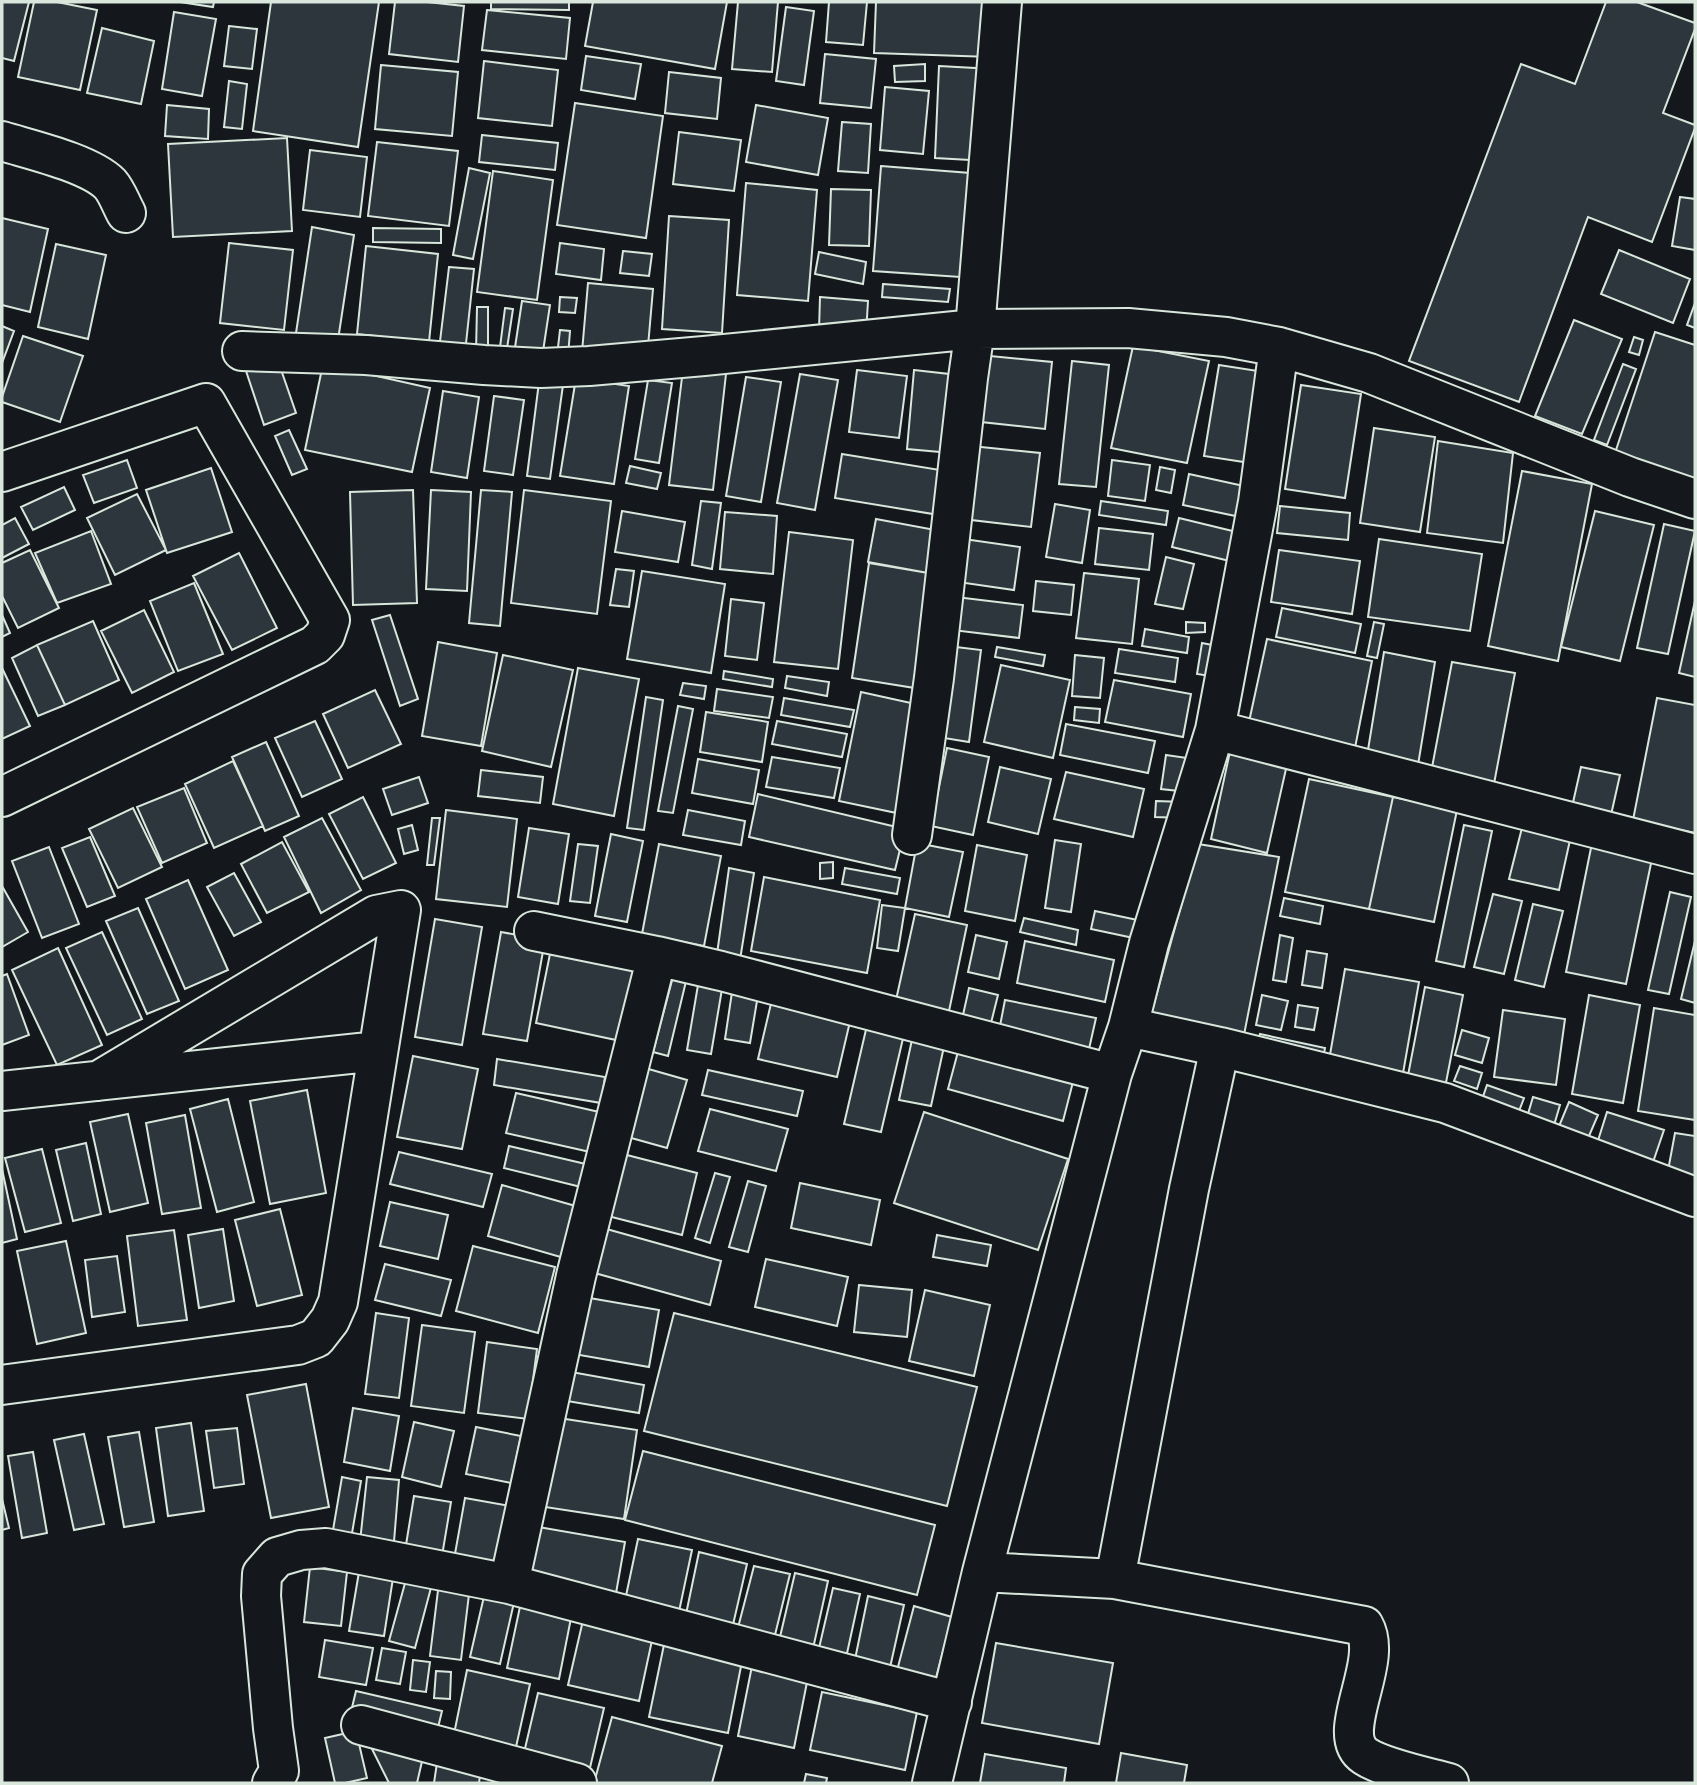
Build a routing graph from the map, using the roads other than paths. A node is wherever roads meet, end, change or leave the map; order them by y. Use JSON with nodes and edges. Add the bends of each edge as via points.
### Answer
{"nodes":[{"id":1,"x":1002,"y":2,"type":"edge"},
{"id":2,"x":2,"y":141,"type":"edge"},
{"id":3,"x":126,"y":213,"type":"dead end"},
{"id":4,"x":975,"y":329,"type":"junction"},
{"id":5,"x":1279,"y":347,"type":"junction"},
{"id":6,"x":242,"y":351,"type":"dead end"},
{"id":7,"x":2,"y":472,"type":"edge"},
{"id":8,"x":1695,"y":499,"type":"edge"},
{"id":9,"x":1214,"y":730,"type":"junction"},
{"id":10,"x":2,"y":797,"type":"edge"},
{"id":11,"x":912,"y":835,"type":"dead end"},
{"id":12,"x":1695,"y":854,"type":"edge"},
{"id":13,"x":534,"y":931,"type":"dead end"},
{"id":14,"x":657,"y":956,"type":"junction"},
{"id":15,"x":1128,"y":1027,"type":"junction"},
{"id":16,"x":1220,"y":1047,"type":"junction"},
{"id":17,"x":378,"y":1051,"type":"junction"},
{"id":18,"x":1112,"y":1074,"type":"junction"},
{"id":19,"x":97,"y":1081,"type":"junction"},
{"id":20,"x":2,"y":1091,"type":"edge"},
{"id":21,"x":1695,"y":1197,"type":"edge"},
{"id":22,"x":2,"y":1385,"type":"edge"},
{"id":23,"x":982,"y":1572,"type":"junction"},
{"id":24,"x":1115,"y":1579,"type":"junction"},
{"id":25,"x":509,"y":1584,"type":"junction"},
{"id":26,"x":952,"y":1702,"type":"junction"},
{"id":27,"x":361,"y":1725,"type":"dead end"},
{"id":28,"x":272,"y":1783,"type":"edge"},
{"id":29,"x":577,"y":1783,"type":"edge"},
{"id":30,"x":932,"y":1783,"type":"edge"},
{"id":31,"x":1449,"y":1783,"type":"edge"}],
"edges":[{"from":1,"to":4,"type":"street"},
{"from":2,"to":3,"type":"street","via":[[95,174],[109,184]]},
{"from":4,"to":5,"type":"street","via":[[1128,328]]},
{"from":4,"to":6,"type":"street","via":[[589,366],[484,365]]},
{"from":4,"to":11,"type":"street"},
{"from":5,"to":8,"type":"street","via":[[1369,373]]},
{"from":5,"to":9,"type":"street","via":[[1258,502]]},
{"from":7,"to":10,"type":"street","via":[[206,403],[330,620],[326,635],[315,645]]},
{"from":9,"to":12,"type":"street"},
{"from":9,"to":15,"type":"street"},
{"from":13,"to":14,"type":"street"},
{"from":14,"to":18,"type":"street"},
{"from":14,"to":25,"type":"street","via":[[576,1276]]},
{"from":15,"to":16,"type":"street"},
{"from":15,"to":18,"type":"street"},
{"from":16,"to":21,"type":"street","via":[[1446,1103]]},
{"from":16,"to":24,"type":"street"},
{"from":17,"to":19,"type":"street"},
{"from":17,"to":19,"type":"street","via":[[401,910],[376,915]]},
{"from":17,"to":22,"type":"street","via":[[338,1302],[316,1338],[299,1345]]},
{"from":18,"to":23,"type":"street"},
{"from":19,"to":20,"type":"street"},
{"from":23,"to":24,"type":"street"},
{"from":23,"to":26,"type":"street"},
{"from":24,"to":31,"type":"street","via":[[1364,1626],[1370,1655],[1354,1723],[1356,1748],[1378,1763]]},
{"from":25,"to":26,"type":"street"},
{"from":25,"to":28,"type":"street","via":[[326,1548],[277,1557],[262,1574],[261,1596],[279,1771]]},
{"from":26,"to":30,"type":"street"},
{"from":27,"to":29,"type":"street"}]}
